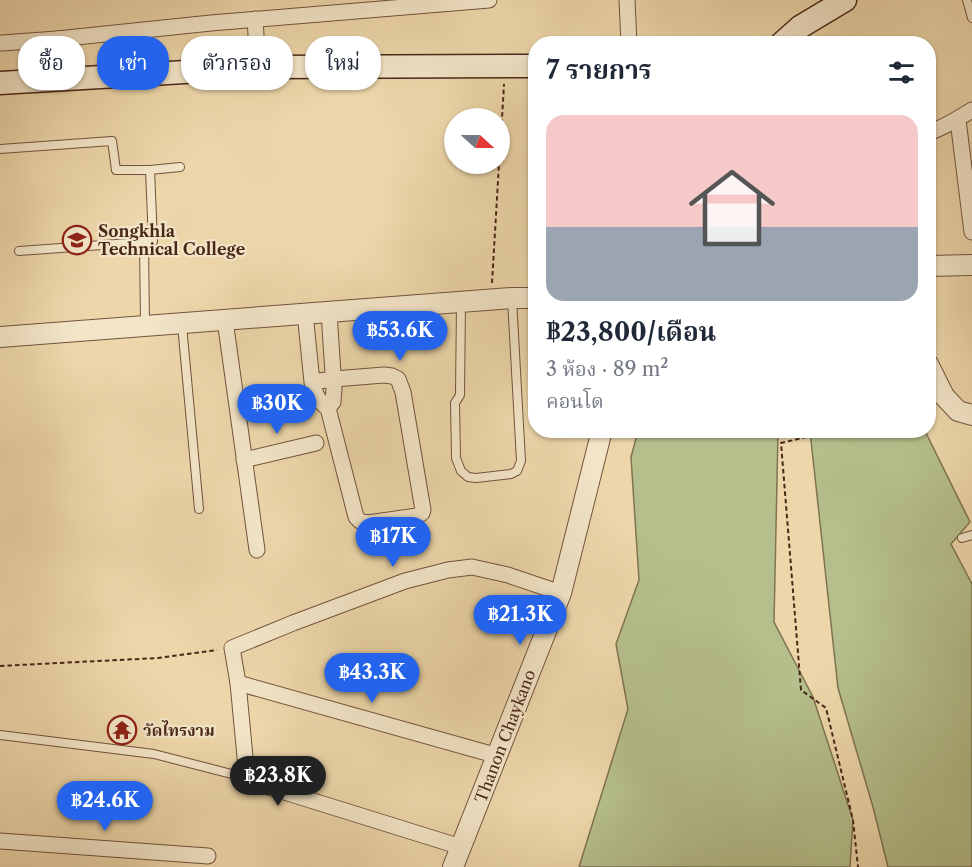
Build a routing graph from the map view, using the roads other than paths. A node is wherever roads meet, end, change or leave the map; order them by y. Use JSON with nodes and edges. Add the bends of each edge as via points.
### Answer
{"nodes":[{"id":1,"x":489,"y":0,"type":"edge"},
{"id":2,"x":627,"y":0,"type":"edge"},
{"id":3,"x":845,"y":0,"type":"edge"},
{"id":4,"x":967,"y":0,"type":"edge"},
{"id":5,"x":972,"y":18,"type":"edge"},
{"id":6,"x":255,"y":19,"type":"junction"},
{"id":7,"x":85,"y":36,"type":"edge"},
{"id":8,"x":256,"y":36,"type":"edge"},
{"id":9,"x":629,"y":36,"type":"edge"},
{"id":10,"x":792,"y":36,"type":"edge"},
{"id":11,"x":18,"y":42,"type":"edge"},
{"id":12,"x":2,"y":43,"type":"dead end"},
{"id":13,"x":528,"y":66,"type":"edge"},
{"id":14,"x":293,"y":67,"type":"edge"},
{"id":15,"x":181,"y":72,"type":"edge"},
{"id":16,"x":85,"y":78,"type":"edge"},
{"id":17,"x":18,"y":82,"type":"edge"},
{"id":18,"x":0,"y":83,"type":"edge"},
{"id":19,"x":972,"y":110,"type":"edge"},
{"id":20,"x":958,"y":120,"type":"junction"},
{"id":21,"x":936,"y":130,"type":"edge"},
{"id":22,"x":0,"y":149,"type":"edge"},
{"id":23,"x":180,"y":167,"type":"dead end"},
{"id":24,"x":150,"y":170,"type":"junction"},
{"id":25,"x":972,"y":232,"type":"edge"},
{"id":26,"x":144,"y":242,"type":"junction"},
{"id":27,"x":19,"y":251,"type":"dead end"},
{"id":28,"x":936,"y":266,"type":"edge"},
{"id":29,"x":972,"y":266,"type":"edge"},
{"id":30,"x":512,"y":298,"type":"junction"},
{"id":31,"x":528,"y":298,"type":"edge"},
{"id":32,"x":461,"y":302,"type":"junction"},
{"id":33,"x":329,"y":312,"type":"junction"},
{"id":34,"x":305,"y":314,"type":"junction"},
{"id":35,"x":225,"y":320,"type":"junction"},
{"id":36,"x":181,"y":323,"type":"junction"},
{"id":37,"x":145,"y":326,"type":"junction"},
{"id":38,"x":0,"y":338,"type":"edge"},
{"id":39,"x":334,"y":379,"type":"junction"},
{"id":40,"x":936,"y":380,"type":"edge"},
{"id":41,"x":312,"y":382,"type":"junction"},
{"id":42,"x":328,"y":408,"type":"junction"},
{"id":43,"x":972,"y":415,"type":"edge"},
{"id":44,"x":600,"y":438,"type":"edge"},
{"id":45,"x":316,"y":443,"type":"dead end"},
{"id":46,"x":244,"y":460,"type":"junction"},
{"id":47,"x":199,"y":509,"type":"dead end"},
{"id":48,"x":972,"y":535,"type":"edge"},
{"id":49,"x":962,"y":538,"type":"dead end"},
{"id":50,"x":257,"y":550,"type":"dead end"},
{"id":51,"x":561,"y":593,"type":"junction"},
{"id":52,"x":238,"y":683,"type":"junction"},
{"id":53,"x":0,"y":735,"type":"edge"},
{"id":54,"x":498,"y":756,"type":"junction"},
{"id":55,"x":247,"y":778,"type":"junction"},
{"id":56,"x":0,"y":841,"type":"edge"},
{"id":57,"x":461,"y":847,"type":"junction"},
{"id":58,"x":208,"y":856,"type":"dead end"},
{"id":59,"x":453,"y":867,"type":"edge"}],
"edges":[{"from":1,"to":6,"type":"street"},
{"from":2,"to":9,"type":"street"},
{"from":3,"to":10,"type":"main road"},
{"from":4,"to":5,"type":"lane"},
{"from":6,"to":7,"type":"street"},
{"from":6,"to":8,"type":"street"},
{"from":11,"to":12,"type":"street"},
{"from":13,"to":14,"type":"main road"},
{"from":15,"to":16,"type":"main road"},
{"from":17,"to":18,"type":"main road"},
{"from":19,"to":20,"type":"street"},
{"from":20,"to":21,"type":"street"},
{"from":20,"to":25,"type":"street"},
{"from":22,"to":24,"type":"lane","via":[[112,141],[116,170]]},
{"from":23,"to":24,"type":"lane"},
{"from":24,"to":26,"type":"lane","via":[[153,241]]},
{"from":26,"to":27,"type":"lane"},
{"from":26,"to":37,"type":"lane"},
{"from":28,"to":29,"type":"street"},
{"from":30,"to":31,"type":"street"},
{"from":30,"to":32,"type":"street"},
{"from":30,"to":32,"type":"lane","via":[[520,465],[511,474],[476,478],[464,474],[456,458]]},
{"from":32,"to":33,"type":"street"},
{"from":33,"to":34,"type":"street"},
{"from":33,"to":39,"type":"street"},
{"from":34,"to":35,"type":"street"},
{"from":34,"to":41,"type":"street"},
{"from":35,"to":36,"type":"street"},
{"from":35,"to":46,"type":"street"},
{"from":36,"to":37,"type":"street"},
{"from":36,"to":47,"type":"lane"},
{"from":37,"to":38,"type":"street"},
{"from":39,"to":41,"type":"street"},
{"from":39,"to":42,"type":"street","via":[[333,402]]},
{"from":39,"to":42,"type":"street","via":[[384,375],[399,381],[423,510],[420,514],[368,523],[356,517]]},
{"from":40,"to":43,"type":"street","via":[[958,411]]},
{"from":41,"to":42,"type":"street","via":[[320,403]]},
{"from":44,"to":51,"type":"street","name":"Thanon Chaykano"},
{"from":45,"to":46,"type":"street"},
{"from":46,"to":50,"type":"street"},
{"from":48,"to":49,"type":"lane"},
{"from":51,"to":52,"type":"street","via":[[472,567],[448,570],[405,582],[232,648]]},
{"from":51,"to":54,"type":"street","name":"Thanon Chaykano"},
{"from":52,"to":54,"type":"street"},
{"from":52,"to":55,"type":"street"},
{"from":53,"to":55,"type":"lane","via":[[154,754]]},
{"from":54,"to":57,"type":"street","name":"Thanon Chaykano"},
{"from":55,"to":57,"type":"street"},
{"from":56,"to":58,"type":"street"},
{"from":57,"to":59,"type":"street","name":"Thanon Chaykano"}]}
